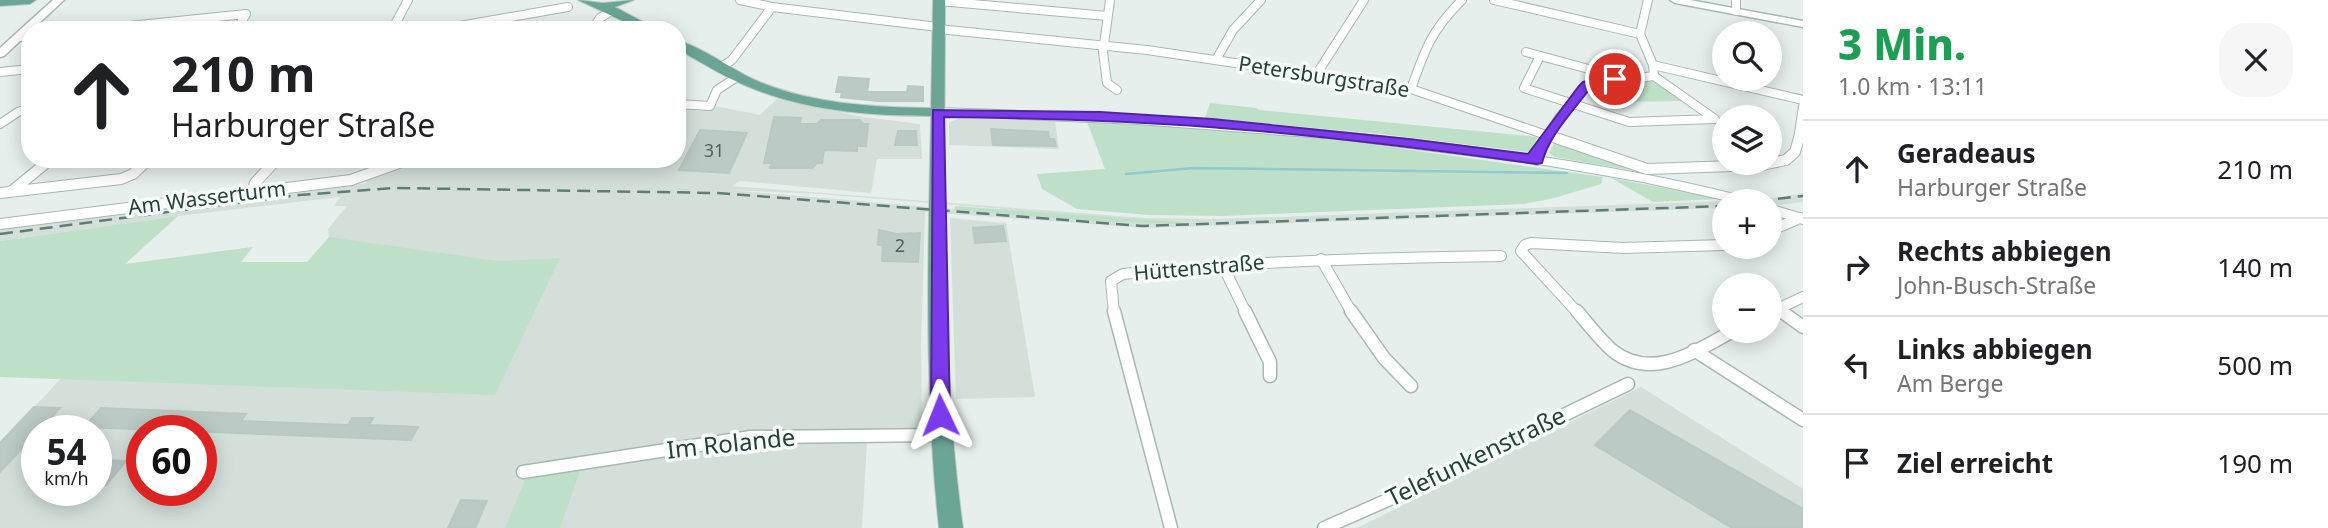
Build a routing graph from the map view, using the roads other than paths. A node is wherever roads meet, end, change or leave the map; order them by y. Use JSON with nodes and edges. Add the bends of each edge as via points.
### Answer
{"nodes":[{"id":1,"x":30,"y":0,"type":"edge"},
{"id":2,"x":59,"y":0,"type":"edge"},
{"id":3,"x":408,"y":0,"type":"edge"},
{"id":4,"x":584,"y":0,"type":"edge"},
{"id":5,"x":628,"y":0,"type":"edge"},
{"id":6,"x":740,"y":0,"type":"edge"},
{"id":7,"x":1110,"y":0,"type":"edge"},
{"id":8,"x":1261,"y":0,"type":"edge"},
{"id":9,"x":1364,"y":0,"type":"edge"},
{"id":10,"x":1462,"y":0,"type":"edge"},
{"id":11,"x":1494,"y":0,"type":"edge"},
{"id":12,"x":1648,"y":0,"type":"edge"},
{"id":13,"x":1675,"y":0,"type":"edge"},
{"id":14,"x":939,"y":1,"type":"edge"},
{"id":15,"x":0,"y":2,"type":"edge"},
{"id":16,"x":1736,"y":5,"type":"edge"},
{"id":17,"x":568,"y":7,"type":"dead end"},
{"id":18,"x":772,"y":7,"type":"junction"},
{"id":19,"x":608,"y":8,"type":"junction"},
{"id":20,"x":1107,"y":16,"type":"junction"},
{"id":21,"x":39,"y":21,"type":"edge"},
{"id":22,"x":178,"y":21,"type":"edge"},
{"id":23,"x":242,"y":21,"type":"edge"},
{"id":24,"x":397,"y":21,"type":"edge"},
{"id":25,"x":488,"y":21,"type":"edge"},
{"id":26,"x":598,"y":21,"type":"edge"},
{"id":27,"x":634,"y":21,"type":"edge"},
{"id":28,"x":1803,"y":24,"type":"edge"},
{"id":29,"x":938,"y":28,"type":"junction"},
{"id":30,"x":1640,"y":34,"type":"junction"},
{"id":31,"x":21,"y":38,"type":"edge"},
{"id":32,"x":1102,"y":45,"type":"junction"},
{"id":33,"x":686,"y":49,"type":"edge"},
{"id":34,"x":1526,"y":52,"type":"dead end"},
{"id":35,"x":0,"y":54,"type":"edge"},
{"id":36,"x":1540,"y":56,"type":"junction"},
{"id":37,"x":1216,"y":61,"type":"junction"},
{"id":38,"x":1653,"y":65,"type":"junction"},
{"id":39,"x":720,"y":68,"type":"junction"},
{"id":40,"x":21,"y":70,"type":"edge"},
{"id":41,"x":0,"y":72,"type":"edge"},
{"id":42,"x":1316,"y":75,"type":"junction"},
{"id":43,"x":1654,"y":76,"type":"junction"},
{"id":44,"x":737,"y":77,"type":"junction"},
{"id":45,"x":1615,"y":79,"type":"junction"},
{"id":46,"x":1410,"y":89,"type":"junction"},
{"id":47,"x":1117,"y":90,"type":"dead end"},
{"id":48,"x":1803,"y":100,"type":"edge"},
{"id":49,"x":1571,"y":104,"type":"junction"},
{"id":50,"x":686,"y":105,"type":"edge"},
{"id":51,"x":1803,"y":106,"type":"edge"},
{"id":52,"x":21,"y":111,"type":"edge"},
{"id":53,"x":937,"y":113,"type":"junction"},
{"id":54,"x":0,"y":124,"type":"edge"},
{"id":55,"x":1547,"y":136,"type":"junction"},
{"id":56,"x":1537,"y":160,"type":"junction"},
{"id":57,"x":39,"y":168,"type":"edge"},
{"id":58,"x":138,"y":168,"type":"edge"},
{"id":59,"x":269,"y":168,"type":"edge"},
{"id":60,"x":386,"y":168,"type":"edge"},
{"id":61,"x":252,"y":192,"type":"junction"},
{"id":62,"x":5,"y":193,"type":"edge"},
{"id":63,"x":1712,"y":193,"type":"edge"},
{"id":64,"x":1782,"y":212,"type":"edge"},
{"id":65,"x":1802,"y":218,"type":"edge"},
{"id":66,"x":0,"y":224,"type":"edge"},
{"id":67,"x":1782,"y":226,"type":"edge"},
{"id":68,"x":1712,"y":245,"type":"edge"},
{"id":69,"x":1501,"y":256,"type":"dead end"},
{"id":70,"x":1321,"y":259,"type":"junction"},
{"id":71,"x":1222,"y":264,"type":"junction"},
{"id":72,"x":1803,"y":298,"type":"edge"},
{"id":73,"x":1782,"y":307,"type":"edge"},
{"id":74,"x":1782,"y":316,"type":"edge"},
{"id":75,"x":1803,"y":327,"type":"edge"},
{"id":76,"x":1712,"y":341,"type":"edge"},
{"id":77,"x":1694,"y":350,"type":"junction"},
{"id":78,"x":1270,"y":376,"type":"dead end"},
{"id":79,"x":1628,"y":384,"type":"dead end"},
{"id":80,"x":1410,"y":386,"type":"dead end"},
{"id":81,"x":1803,"y":420,"type":"edge"},
{"id":82,"x":941,"y":435,"type":"junction"},
{"id":83,"x":523,"y":472,"type":"dead end"},
{"id":84,"x":951,"y":528,"type":"edge"},
{"id":85,"x":1171,"y":528,"type":"edge"},
{"id":86,"x":1324,"y":528,"type":"edge"}],
"edges":[{"from":1,"to":15,"type":"main road"},
{"from":2,"to":21,"type":"street"},
{"from":3,"to":24,"type":"street"},
{"from":4,"to":19,"type":"main road"},
{"from":5,"to":19,"type":"main road"},
{"from":6,"to":18,"type":"street","name":"Petersburgstraße"},
{"from":7,"to":20,"type":"street"},
{"from":8,"to":37,"type":"street","via":[[1233,30]]},
{"from":9,"to":42,"type":"street"},
{"from":10,"to":46,"type":"street","via":[[1426,45]]},
{"from":11,"to":30,"type":"street"},
{"from":12,"to":30,"type":"street"},
{"from":13,"to":16,"type":"street"},
{"from":14,"to":20,"type":"street"},
{"from":14,"to":29,"type":"main road"},
{"from":16,"to":28,"type":"street"},
{"from":17,"to":25,"type":"street"},
{"from":18,"to":29,"type":"street","name":"Petersburgstraße"},
{"from":18,"to":39,"type":"street","via":[[732,60]]},
{"from":19,"to":26,"type":"street"},
{"from":19,"to":27,"type":"main road"},
{"from":20,"to":32,"type":"street"},
{"from":22,"to":23,"type":"street","via":[[246,14]]},
{"from":29,"to":32,"type":"street","name":"Petersburgstraße"},
{"from":29,"to":53,"type":"main road"},
{"from":30,"to":38,"type":"street"},
{"from":31,"to":35,"type":"street"},
{"from":32,"to":37,"type":"street","name":"Petersburgstraße"},
{"from":32,"to":47,"type":"street","via":[[1107,83]]},
{"from":33,"to":39,"type":"main road"},
{"from":34,"to":36,"type":"street"},
{"from":36,"to":45,"type":"street"},
{"from":36,"to":49,"type":"street","via":[[1524,88]]},
{"from":37,"to":42,"type":"street","name":"Petersburgstraße"},
{"from":38,"to":43,"type":"street"},
{"from":38,"to":48,"type":"street"},
{"from":39,"to":44,"type":"main road"},
{"from":40,"to":41,"type":"street"},
{"from":42,"to":46,"type":"street","name":"Petersburgstraße"},
{"from":43,"to":45,"type":"street"},
{"from":43,"to":49,"type":"street","via":[[1715,119],[1629,122]]},
{"from":44,"to":50,"type":"street","via":[[718,90],[710,106]]},
{"from":44,"to":53,"type":"main road","via":[[827,105]]},
{"from":45,"to":49,"type":"street","via":[[1588,84]]},
{"from":46,"to":55,"type":"street","name":"Petersburgstraße"},
{"from":49,"to":55,"type":"street"},
{"from":51,"to":55,"type":"street","name":"Petersburgstraße","via":[[1794,152],[1786,160],[1762,165],[1647,169]]},
{"from":52,"to":54,"type":"street"},
{"from":53,"to":56,"type":"main road","via":[[1212,123]]},
{"from":53,"to":82,"type":"main road"},
{"from":55,"to":56,"type":"street","via":[[1535,155]]},
{"from":56,"to":63,"type":"main road"},
{"from":57,"to":62,"type":"street"},
{"from":58,"to":62,"type":"street","via":[[128,177]]},
{"from":59,"to":61,"type":"street"},
{"from":60,"to":61,"type":"street","name":"Am Wasserturm","via":[[359,178]]},
{"from":61,"to":66,"type":"street","name":"Am Wasserturm"},
{"from":64,"to":65,"type":"main road"},
{"from":65,"to":67,"type":"street"},
{"from":68,"to":77,"type":"street","via":[[1623,248],[1531,243],[1522,248],[1523,255],[1625,361],[1640,366],[1666,364]]},
{"from":69,"to":70,"type":"street","name":"Hüttenstraße"},
{"from":70,"to":71,"type":"street","name":"Hüttenstraße"},
{"from":70,"to":80,"type":"street","via":[[1392,370]]},
{"from":71,"to":78,"type":"street","via":[[1270,362]]},
{"from":71,"to":85,"type":"street","name":"Hüttenstraße","via":[[1123,274],[1111,281],[1113,308]]},
{"from":72,"to":73,"type":"street"},
{"from":74,"to":75,"type":"street"},
{"from":76,"to":77,"type":"street"},
{"from":77,"to":81,"type":"street"},
{"from":79,"to":86,"type":"street","name":"Telefunkenstraße"},
{"from":82,"to":83,"type":"street","name":"Im Rolande","via":[[751,437]]},
{"from":82,"to":84,"type":"main road"}]}
